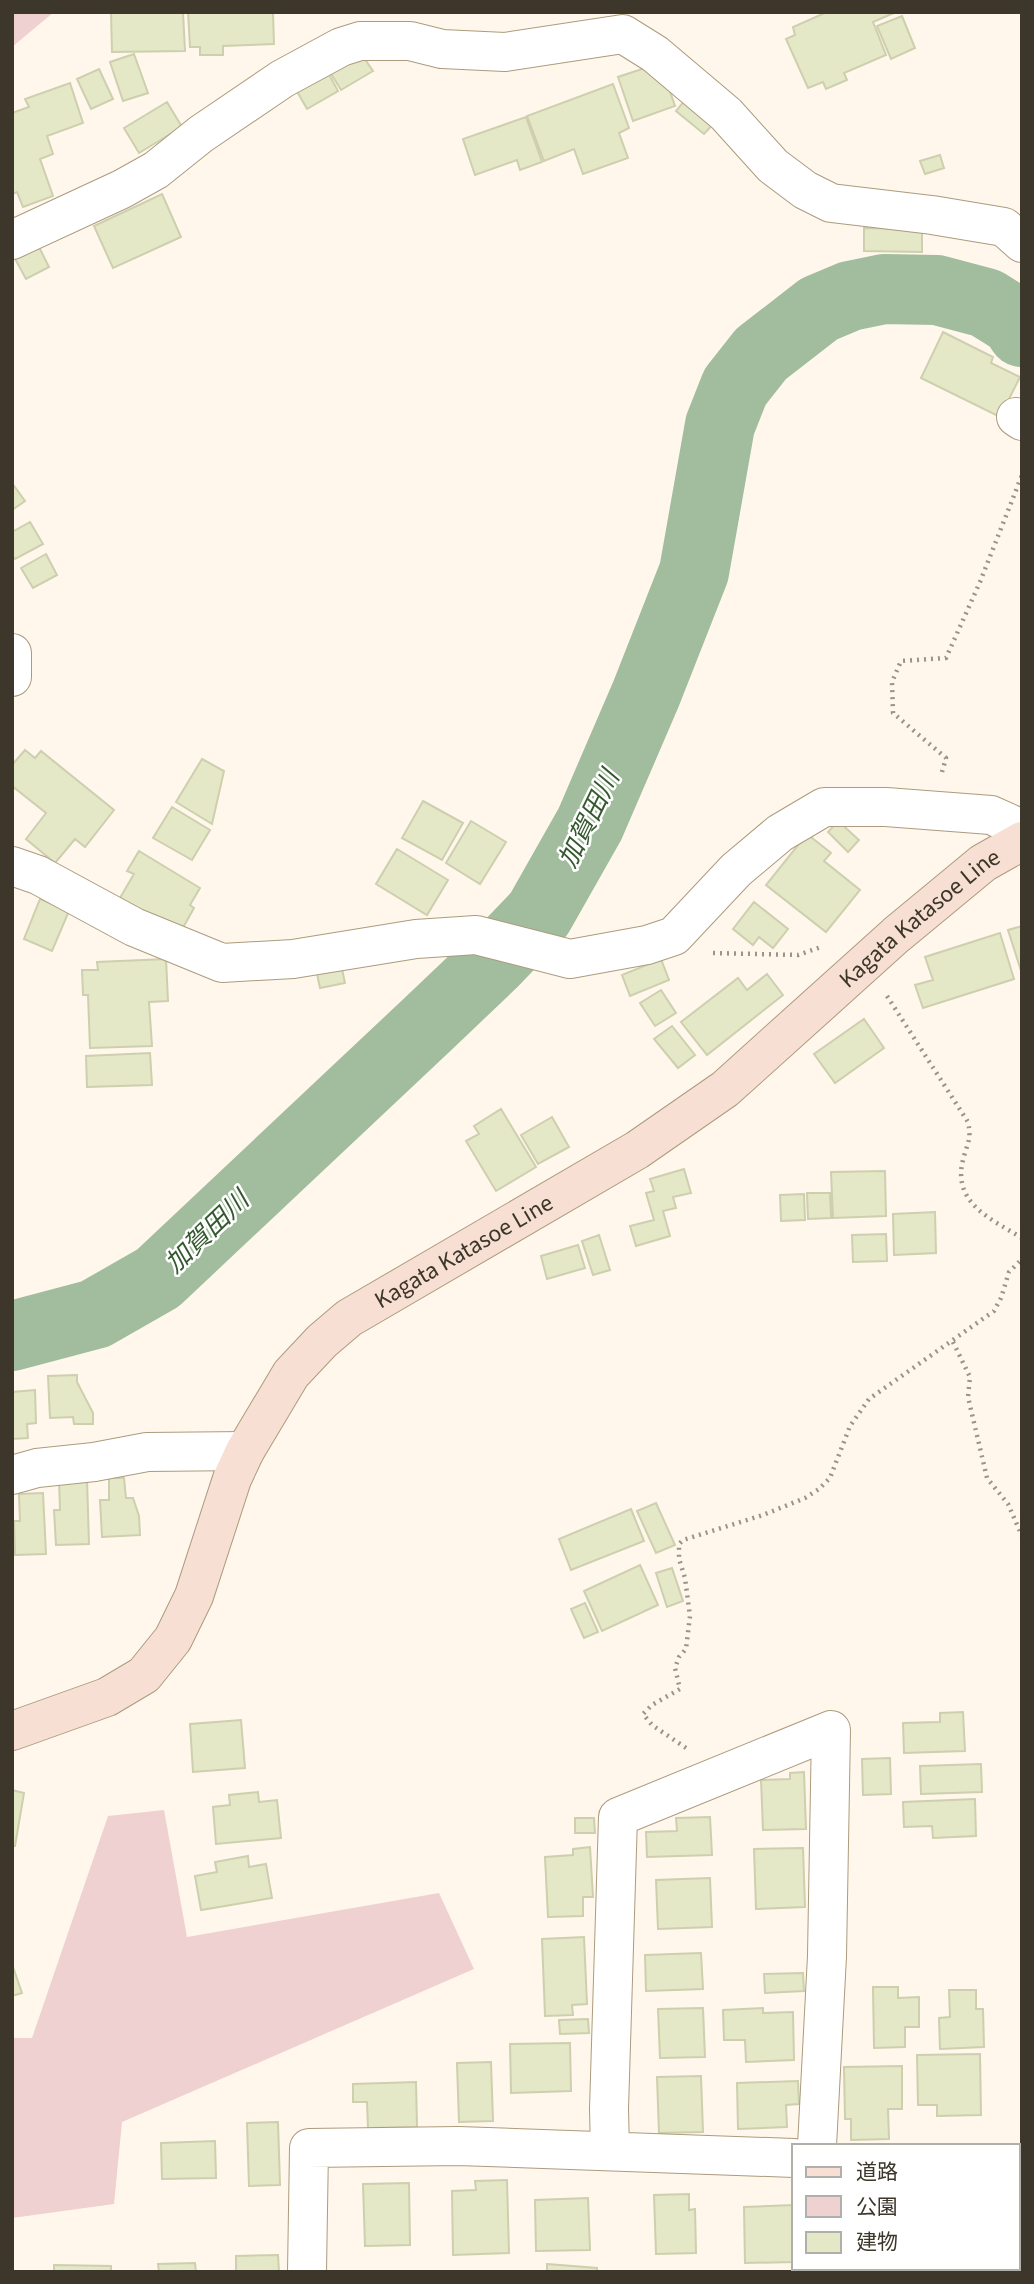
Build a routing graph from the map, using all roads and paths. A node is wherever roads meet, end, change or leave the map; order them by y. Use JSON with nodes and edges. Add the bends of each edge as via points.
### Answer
{"nodes":[{"id":1,"x":12,"y":240,"type":"edge"},
{"id":2,"x":1022,"y":243,"type":"edge"},
{"id":3,"x":1022,"y":475,"type":"edge"},
{"id":4,"x":12,"y":653,"type":"edge"},
{"id":5,"x":12,"y":677,"type":"edge"},
{"id":6,"x":934,"y":775,"type":"dead end"},
{"id":7,"x":1022,"y":829,"type":"edge"},
{"id":8,"x":1022,"y":841,"type":"edge"},
{"id":9,"x":12,"y":866,"type":"edge"},
{"id":10,"x":674,"y":936,"type":"junction"},
{"id":11,"x":822,"y":947,"type":"dead end"},
{"id":12,"x":866,"y":962,"type":"junction"},
{"id":13,"x":1022,"y":1238,"type":"edge"},
{"id":14,"x":1022,"y":1259,"type":"edge"},
{"id":15,"x":953,"y":1342,"type":"junction"},
{"id":16,"x":245,"y":1451,"type":"junction"},
{"id":17,"x":12,"y":1475,"type":"edge"},
{"id":18,"x":1022,"y":1536,"type":"edge"},
{"id":19,"x":12,"y":1731,"type":"edge"},
{"id":20,"x":724,"y":1774,"type":"junction"},
{"id":21,"x":817,"y":2144,"type":"edge"},
{"id":22,"x":610,"y":2151,"type":"junction"},
{"id":23,"x":792,"y":2158,"type":"edge"},
{"id":24,"x":307,"y":2272,"type":"edge"}],
"edges":[{"from":1,"to":2,"type":"street","via":[[156,170],[282,79],[341,47],[360,41],[410,40],[442,49],[505,52],[623,34],[655,54],[726,114],[773,166],[805,190],[831,203],[1004,227]]},
{"from":3,"to":6,"type":"path","via":[[946,657],[901,661],[892,681],[893,713],[946,758],[942,773]]},
{"from":4,"to":5,"type":"street"},
{"from":7,"to":10,"type":"street","via":[[991,815],[824,807],[780,834],[736,870]]},
{"from":8,"to":12,"type":"main road","name":"Kagata Katasoe Line","via":[[983,863]]},
{"from":9,"to":10,"type":"street","via":[[38,875],[134,927],[222,963],[476,935],[570,959]]},
{"from":10,"to":11,"type":"path","via":[[694,949],[715,954],[798,956]]},
{"from":12,"to":13,"type":"path","via":[[968,1122],[971,1137],[960,1178],[971,1204]]},
{"from":12,"to":16,"type":"main road","name":"Kagata Katasoe Line","via":[[725,1089],[638,1150],[349,1318],[291,1374]]},
{"from":14,"to":15,"type":"path","via":[[1009,1272],[994,1311]]},
{"from":15,"to":18,"type":"path","via":[[970,1377],[968,1397],[987,1478],[1008,1504]]},
{"from":15,"to":20,"type":"path","via":[[869,1399],[850,1426],[830,1478],[820,1489],[763,1515],[679,1544],[690,1616],[686,1649],[674,1668],[680,1689],[643,1714]]},
{"from":16,"to":17,"type":"street","via":[[148,1452]]},
{"from":16,"to":19,"type":"main road","name":"Kagata Katasoe Line","via":[[194,1596],[173,1639],[144,1675],[107,1697]]},
{"from":20,"to":21,"type":"street","via":[[831,1730],[827,1956]]},
{"from":20,"to":22,"type":"street","via":[[618,1817]]},
{"from":22,"to":23,"type":"street"},
{"from":22,"to":24,"type":"street","via":[[309,2148]]}]}
